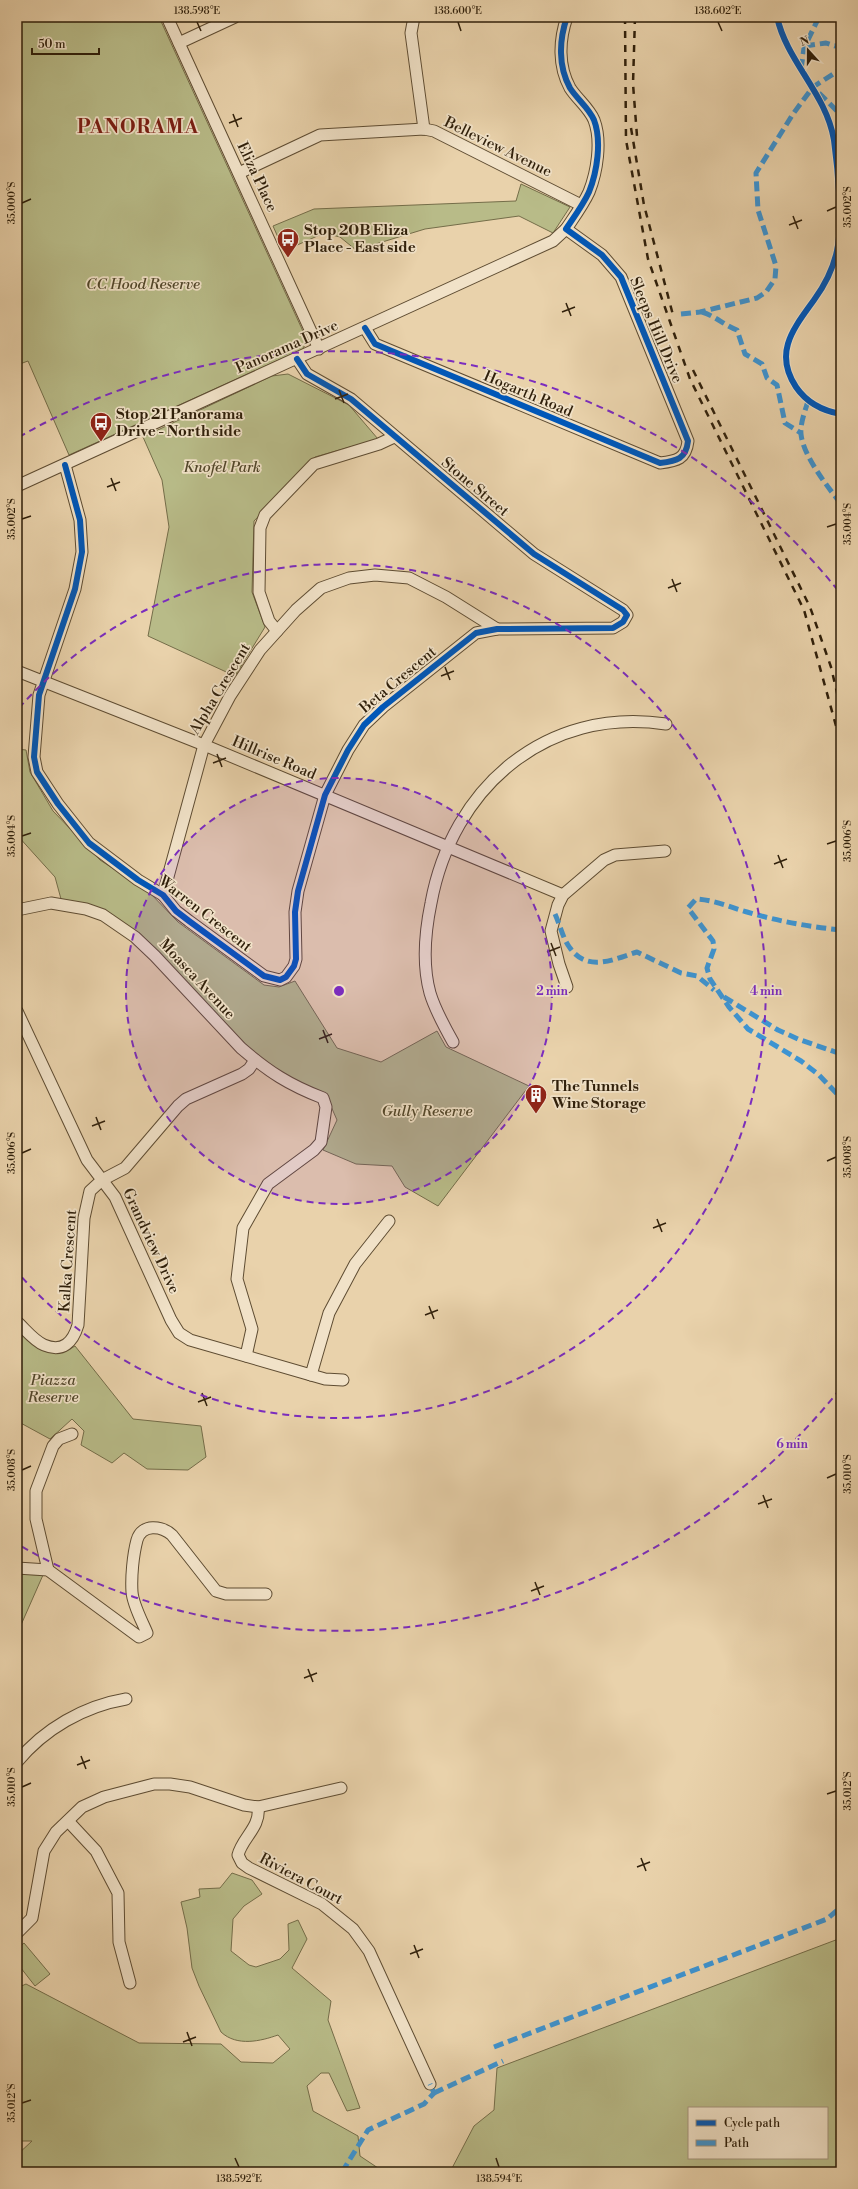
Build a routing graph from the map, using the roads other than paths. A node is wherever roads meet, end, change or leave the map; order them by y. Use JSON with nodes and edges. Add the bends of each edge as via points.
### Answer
{"nodes":[{"id":1,"x":167,"y":17,"type":"edge"},
{"id":2,"x":235,"y":17,"type":"edge"},
{"id":3,"x":414,"y":17,"type":"edge"},
{"id":4,"x":567,"y":17,"type":"edge"},
{"id":5,"x":179,"y":43,"type":"junction"},
{"id":6,"x":424,"y":129,"type":"junction"},
{"id":7,"x":239,"y":173,"type":"junction"},
{"id":8,"x":581,"y":205,"type":"junction"},
{"id":9,"x":566,"y":229,"type":"junction"},
{"id":10,"x":365,"y":328,"type":"junction"},
{"id":11,"x":319,"y":349,"type":"junction"},
{"id":12,"x":297,"y":359,"type":"junction"},
{"id":13,"x":394,"y":437,"type":"junction"},
{"id":14,"x":687,"y":451,"type":"joint"},
{"id":15,"x":65,"y":465,"type":"junction"},
{"id":16,"x":17,"y":486,"type":"edge"},
{"id":17,"x":613,"y":628,"type":"joint"},
{"id":18,"x":497,"y":629,"type":"junction"},
{"id":19,"x":277,"y":631,"type":"junction"},
{"id":20,"x":17,"y":671,"type":"edge"},
{"id":21,"x":42,"y":681,"type":"junction"},
{"id":22,"x":666,"y":724,"type":"dead end"},
{"id":23,"x":204,"y":745,"type":"junction"},
{"id":24,"x":325,"y":795,"type":"junction"},
{"id":25,"x":447,"y":846,"type":"junction"},
{"id":26,"x":665,"y":851,"type":"dead end"},
{"id":27,"x":163,"y":895,"type":"junction"},
{"id":28,"x":563,"y":895,"type":"junction"},
{"id":29,"x":17,"y":910,"type":"edge"},
{"id":30,"x":286,"y":978,"type":"joint"},
{"id":31,"x":567,"y":987,"type":"dead end"},
{"id":32,"x":17,"y":1011,"type":"edge"},
{"id":33,"x":453,"y":1042,"type":"dead end"},
{"id":34,"x":255,"y":1060,"type":"junction"},
{"id":35,"x":102,"y":1180,"type":"junction"},
{"id":36,"x":389,"y":1221,"type":"dead end"},
{"id":37,"x":17,"y":1322,"type":"edge"},
{"id":38,"x":246,"y":1356,"type":"junction"},
{"id":39,"x":311,"y":1375,"type":"junction"},
{"id":40,"x":343,"y":1380,"type":"dead end"},
{"id":41,"x":72,"y":1434,"type":"dead end"},
{"id":42,"x":17,"y":1568,"type":"edge"},
{"id":43,"x":48,"y":1570,"type":"junction"},
{"id":44,"x":266,"y":1594,"type":"dead end"},
{"id":45,"x":126,"y":1698,"type":"dead end"},
{"id":46,"x":17,"y":1762,"type":"edge"},
{"id":47,"x":341,"y":1788,"type":"dead end"},
{"id":48,"x":258,"y":1807,"type":"junction"},
{"id":49,"x":68,"y":1821,"type":"junction"},
{"id":50,"x":17,"y":1933,"type":"edge"},
{"id":51,"x":130,"y":1983,"type":"dead end"},
{"id":52,"x":430,"y":2084,"type":"dead end"}],
"edges":[{"from":1,"to":5,"type":"street","name":"Eliza Place"},
{"from":2,"to":5,"type":"street"},
{"from":3,"to":6,"type":"street","via":[[411,33]]},
{"from":4,"to":8,"type":"street","via":[[562,32],[560,53],[564,70],[570,88],[594,118],[598,133],[597,156],[589,192]]},
{"from":5,"to":7,"type":"street","name":"Eliza Place"},
{"from":6,"to":7,"type":"street","name":"Belleview Avenue","via":[[320,135]]},
{"from":6,"to":8,"type":"street","name":"Belleview Avenue","via":[[434,131]]},
{"from":7,"to":11,"type":"street","name":"Eliza Place"},
{"from":8,"to":9,"type":"street"},
{"from":9,"to":10,"type":"street","name":"Panorama Drive","via":[[553,241]]},
{"from":9,"to":14,"type":"street","name":"Sleeps Hill Drive","via":[[602,255],[621,277],[688,441]]},
{"from":10,"to":11,"type":"street","name":"Panorama Drive"},
{"from":10,"to":14,"type":"street","name":"Hogarth Road","via":[[375,344],[660,463],[676,461]]},
{"from":11,"to":12,"type":"street","name":"Panorama Drive"},
{"from":12,"to":13,"type":"street","name":"Stone Street","via":[[306,374],[351,399]]},
{"from":12,"to":15,"type":"street","name":"Panorama Drive"},
{"from":13,"to":17,"type":"street","name":"Stone Street","via":[[534,554],[623,610],[627,615],[623,622]]},
{"from":13,"to":19,"type":"street","via":[[314,464],[265,515],[260,528],[259,592],[269,621]]},
{"from":15,"to":16,"type":"street","name":"Panorama Drive"},
{"from":15,"to":21,"type":"street","name":"Warren Crescent","via":[[80,520],[82,552],[76,589]]},
{"from":17,"to":18,"type":"street","name":"Beta Crescent"},
{"from":18,"to":19,"type":"street","name":"Alpha Crescent","via":[[446,597],[409,578],[375,575],[349,578],[321,588]]},
{"from":18,"to":24,"type":"street","name":"Beta Crescent","via":[[476,633],[364,725]]},
{"from":19,"to":23,"type":"street","name":"Alpha Crescent","via":[[260,650],[234,690]]},
{"from":20,"to":21,"type":"street","name":"Hillrise Road"},
{"from":21,"to":23,"type":"street","name":"Hillrise Road"},
{"from":21,"to":27,"type":"street","name":"Warren Crescent","via":[[34,757],[37,772],[89,843],[138,880]]},
{"from":22,"to":25,"type":"street","via":[[600,722],[542,742],[514,762],[490,784],[465,812]]},
{"from":23,"to":24,"type":"street","name":"Hillrise Road"},
{"from":23,"to":27,"type":"street","name":"Alpha Crescent"},
{"from":24,"to":25,"type":"street","name":"Hillrise Road"},
{"from":24,"to":30,"type":"street","name":"Beta Crescent","via":[[298,892],[295,912],[296,959]]},
{"from":25,"to":28,"type":"street","name":"Hillrise Road"},
{"from":25,"to":33,"type":"street","via":[[434,885],[425,948],[430,993]]},
{"from":26,"to":28,"type":"street","via":[[615,855],[604,860]]},
{"from":27,"to":30,"type":"street","name":"Warren Crescent","via":[[176,911],[264,976],[280,980]]},
{"from":28,"to":31,"type":"street","via":[[551,931]]},
{"from":29,"to":34,"type":"street","name":"Moasca Avenue","via":[[51,903],[86,909],[103,915],[155,956]]},
{"from":32,"to":35,"type":"street","name":"Grandview Drive","via":[[74,1136]]},
{"from":34,"to":35,"type":"street","via":[[242,1074],[186,1099],[125,1168]]},
{"from":34,"to":38,"type":"street","name":"Moasca Avenue","via":[[278,1078],[322,1098],[326,1107],[321,1142],[268,1184],[243,1228],[237,1279],[252,1329]]},
{"from":35,"to":37,"type":"street","name":"Kalka Crescent","via":[[90,1191],[84,1218],[78,1325],[75,1337],[66,1345],[43,1345]]},
{"from":35,"to":38,"type":"street","name":"Grandview Drive","via":[[115,1197],[179,1333],[190,1340]]},
{"from":36,"to":39,"type":"street","via":[[355,1264],[329,1313]]},
{"from":38,"to":39,"type":"street","name":"Grandview Drive"},
{"from":39,"to":40,"type":"street","name":"Grandview Drive"},
{"from":41,"to":43,"type":"street","via":[[59,1439],[53,1446],[36,1490],[36,1519]]},
{"from":42,"to":43,"type":"street"},
{"from":43,"to":44,"type":"street","via":[[139,1637],[146,1633],[132,1594],[137,1539],[146,1530],[154,1527],[164,1528],[172,1535],[216,1591],[226,1594]]},
{"from":45,"to":46,"type":"street","via":[[104,1703],[53,1729],[26,1751]]},
{"from":47,"to":48,"type":"street"},
{"from":48,"to":49,"type":"street","via":[[244,1805],[190,1787],[154,1784],[104,1797],[82,1807]]},
{"from":48,"to":52,"type":"street","name":"Riviera Court","via":[[259,1814],[252,1832],[240,1847],[238,1855],[242,1863],[322,1904],[353,1929],[369,1951]]},
{"from":49,"to":50,"type":"street","via":[[56,1832],[44,1851],[32,1918]]},
{"from":49,"to":51,"type":"street","via":[[96,1851],[118,1893],[119,1942]]}]}
